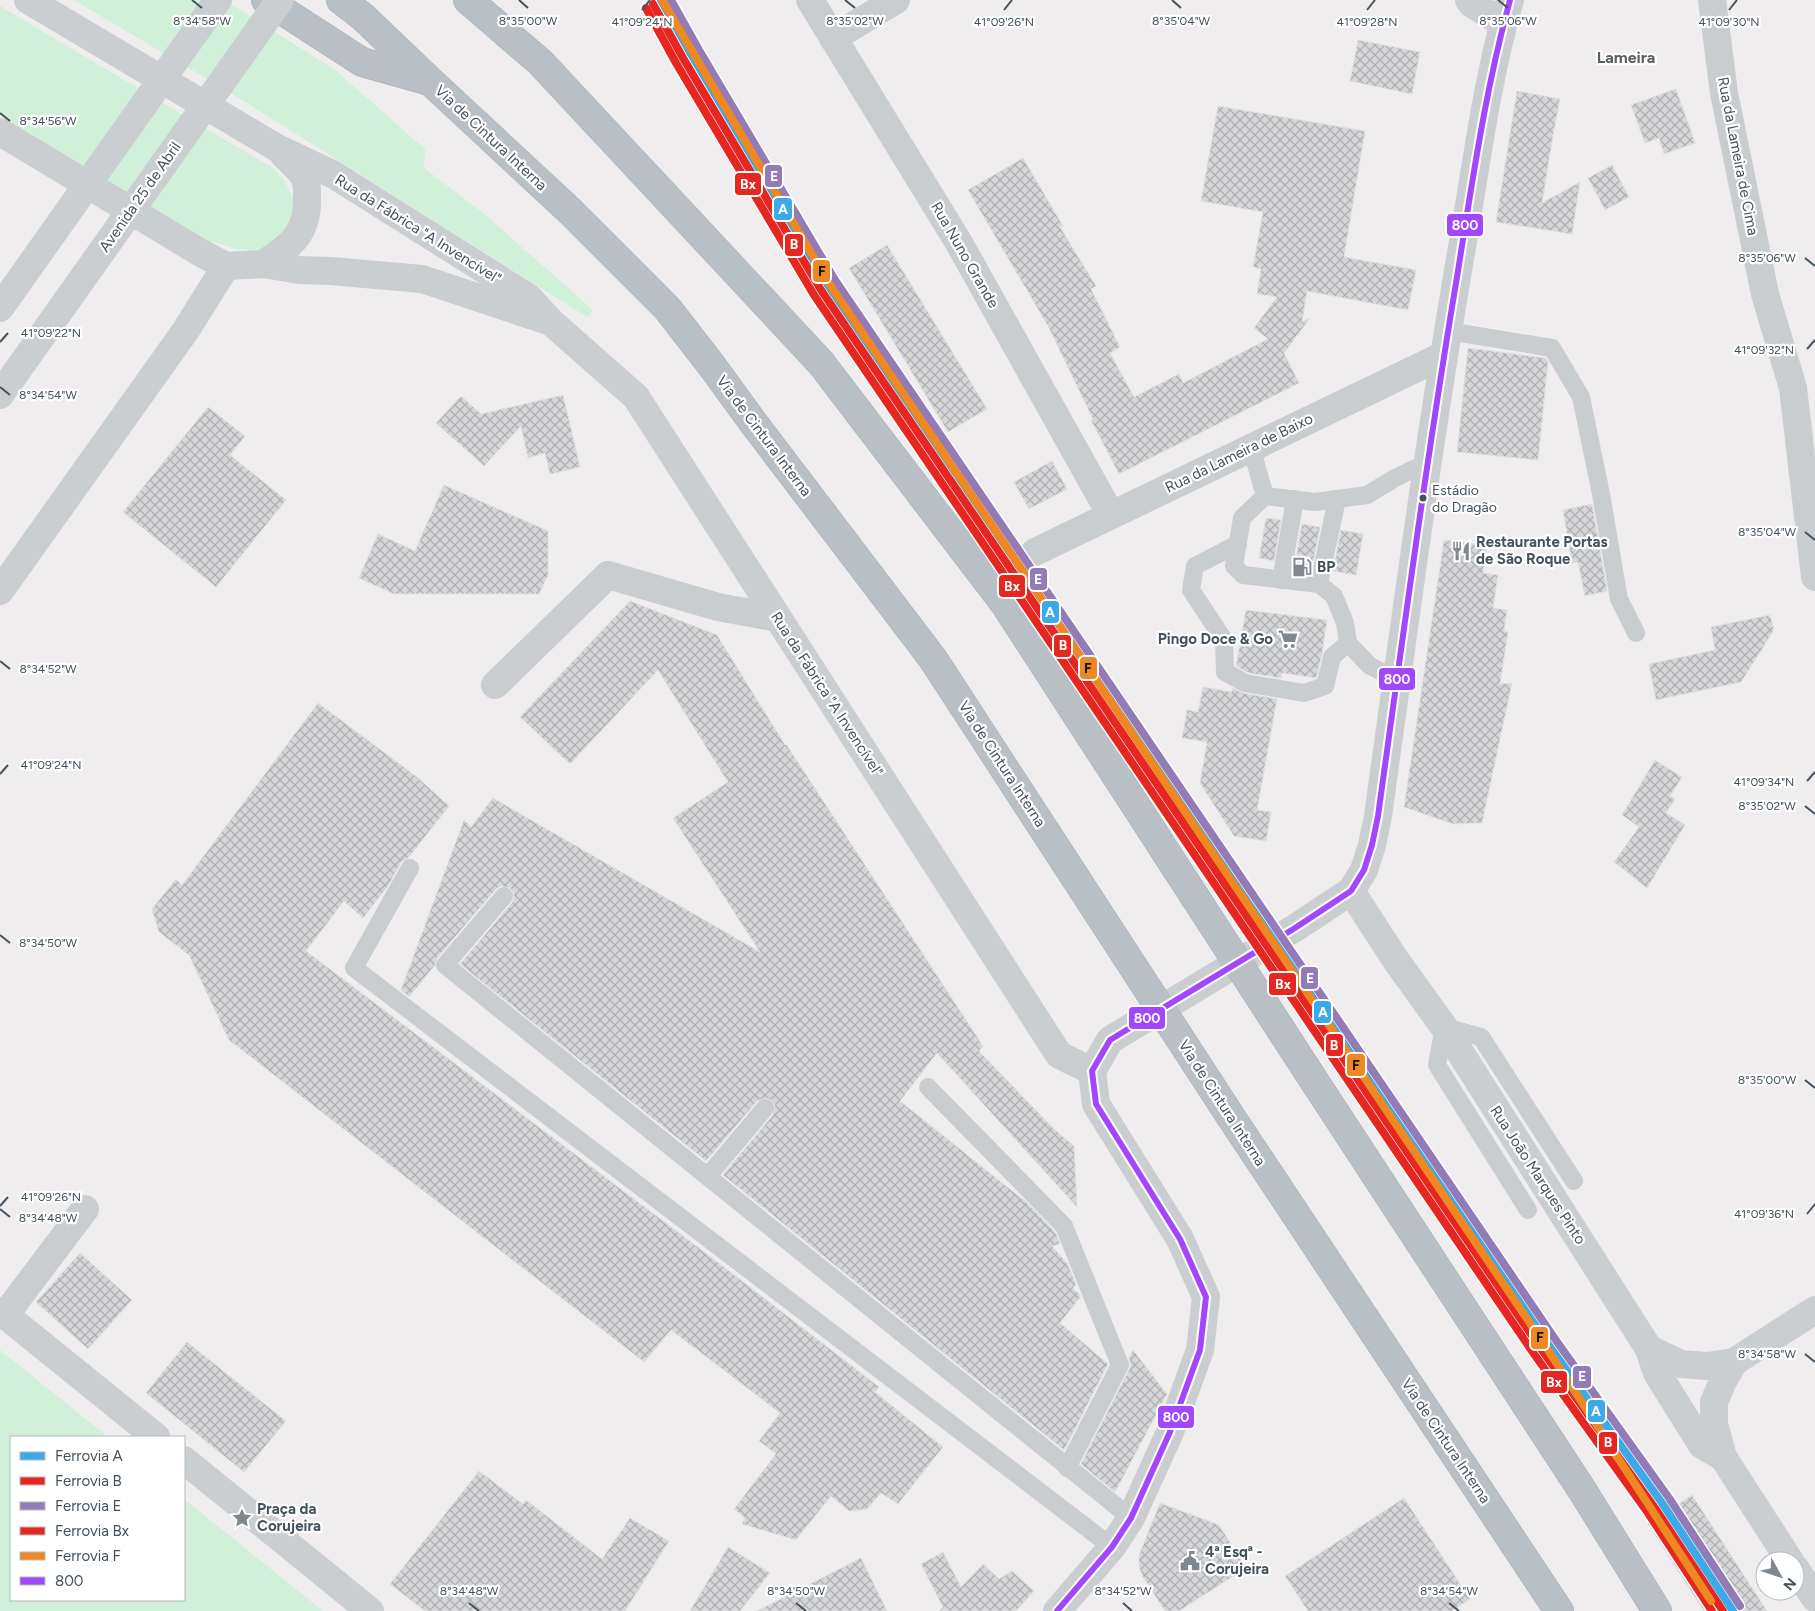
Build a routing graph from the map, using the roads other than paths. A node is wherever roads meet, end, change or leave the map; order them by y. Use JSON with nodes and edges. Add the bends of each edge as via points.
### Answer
{"nodes":[{"id":1,"x":28,"y":0,"type":"edge"},
{"id":2,"x":218,"y":0,"type":"edge"},
{"id":3,"x":266,"y":0,"type":"edge"},
{"id":4,"x":280,"y":0,"type":"edge"},
{"id":5,"x":341,"y":0,"type":"edge"},
{"id":6,"x":468,"y":0,"type":"edge"},
{"id":7,"x":810,"y":0,"type":"edge"},
{"id":8,"x":896,"y":0,"type":"edge"},
{"id":9,"x":1469,"y":0,"type":"edge"},
{"id":10,"x":1712,"y":0,"type":"edge"},
{"id":11,"x":1507,"y":11,"type":"edge"},
{"id":12,"x":833,"y":38,"type":"junction"},
{"id":13,"x":430,"y":81,"type":"junction"},
{"id":14,"x":0,"y":132,"type":"edge"},
{"id":15,"x":277,"y":148,"type":"junction"},
{"id":16,"x":263,"y":264,"type":"junction"},
{"id":17,"x":226,"y":266,"type":"junction"},
{"id":18,"x":0,"y":308,"type":"edge"},
{"id":19,"x":551,"y":322,"type":"junction"},
{"id":20,"x":1446,"y":343,"type":"junction"},
{"id":21,"x":0,"y":395,"type":"edge"},
{"id":22,"x":1251,"y":447,"type":"junction"},
{"id":23,"x":1428,"y":462,"type":"junction"},
{"id":24,"x":1265,"y":496,"type":"junction"},
{"id":25,"x":1295,"y":500,"type":"junction"},
{"id":26,"x":1337,"y":500,"type":"junction"},
{"id":27,"x":1110,"y":515,"type":"junction"},
{"id":28,"x":1238,"y":544,"type":"junction"},
{"id":29,"x":1035,"y":552,"type":"dead end"},
{"id":30,"x":1815,"y":577,"type":"edge"},
{"id":31,"x":1281,"y":580,"type":"junction"},
{"id":32,"x":1319,"y":584,"type":"junction"},
{"id":33,"x":0,"y":591,"type":"edge"},
{"id":34,"x":778,"y":618,"type":"junction"},
{"id":35,"x":1636,"y":633,"type":"dead end"},
{"id":36,"x":1348,"y":643,"type":"junction"},
{"id":37,"x":1397,"y":678,"type":"junction"},
{"id":38,"x":495,"y":685,"type":"dead end"},
{"id":39,"x":410,"y":868,"type":"dead end"},
{"id":40,"x":1351,"y":891,"type":"junction"},
{"id":41,"x":504,"y":896,"type":"dead end"},
{"id":42,"x":1444,"y":1027,"type":"junction"},
{"id":43,"x":1092,"y":1071,"type":"junction"},
{"id":44,"x":928,"y":1087,"type":"dead end"},
{"id":45,"x":765,"y":1108,"type":"dead end"},
{"id":46,"x":708,"y":1176,"type":"junction"},
{"id":47,"x":1574,"y":1180,"type":"dead end"},
{"id":48,"x":85,"y":1209,"type":"dead end"},
{"id":49,"x":1528,"y":1210,"type":"dead end"},
{"id":50,"x":1815,"y":1310,"type":"edge"},
{"id":51,"x":2,"y":1313,"type":"edge"},
{"id":52,"x":1649,"y":1348,"type":"junction"},
{"id":53,"x":1734,"y":1362,"type":"junction"},
{"id":54,"x":155,"y":1436,"type":"edge"},
{"id":55,"x":1723,"y":1457,"type":"junction"},
{"id":56,"x":185,"y":1461,"type":"edge"},
{"id":57,"x":1068,"y":1468,"type":"junction"},
{"id":58,"x":1131,"y":1518,"type":"junction"},
{"id":59,"x":1112,"y":1547,"type":"junction"},
{"id":60,"x":1784,"y":1551,"type":"edge"},
{"id":61,"x":1805,"y":1583,"type":"edge"},
{"id":62,"x":1815,"y":1598,"type":"edge"},
{"id":63,"x":370,"y":1611,"type":"edge"},
{"id":64,"x":1057,"y":1611,"type":"edge"},
{"id":65,"x":1560,"y":1611,"type":"edge"},
{"id":66,"x":1657,"y":1611,"type":"edge"}],
"edges":[{"from":1,"to":15,"type":"main road","name":"Rua da Fábrica \"A Invencível\""},
{"from":2,"to":18,"type":"main road","bridge":true},
{"from":3,"to":13,"type":"highway","via":[[362,62]]},
{"from":4,"to":21,"type":"main road","name":"Avenida 25 de Abril","bridge":true},
{"from":5,"to":13,"type":"highway","name":"Via de Cintura Interna"},
{"from":6,"to":66,"type":"highway","bridge":true,"via":[[540,62],[821,363],[1005,604],[1582,1490]]},
{"from":7,"to":12,"type":"street","name":"Rua Nuno Grande"},
{"from":8,"to":12,"type":"street"},
{"from":9,"to":11,"type":"main road","via":[[1472,4]]},
{"from":10,"to":30,"type":"street","name":"Rua da Lameira de Cima","via":[[1724,93],[1763,285],[1793,388]]},
{"from":11,"to":20,"type":"main road","via":[[1490,88]]},
{"from":12,"to":27,"type":"street","name":"Rua Nuno Grande","via":[[959,243]]},
{"from":13,"to":65,"type":"highway","name":"Via de Cintura Interna","bridge":true,"via":[[572,212],[667,308],[933,658],[1226,1109]]},
{"from":14,"to":17,"type":"main road"},
{"from":15,"to":16,"type":"main road","name":"Rua da Fábrica \"A Invencível\"","via":[[303,175],[308,188],[307,206],[305,222],[297,237],[288,248]]},
{"from":15,"to":19,"type":"main road","name":"Rua da Fábrica \"A Invencível\"","via":[[334,176],[528,297]]},
{"from":16,"to":17,"type":"main road","name":"Rua da Fábrica \"A Invencível\""},
{"from":16,"to":19,"type":"main road","name":"Rua da Fábrica \"A Invencível\"","via":[[299,270],[422,279]]},
{"from":17,"to":33,"type":"main road","via":[[186,330]]},
{"from":19,"to":34,"type":"main road","name":"Rua da Fábrica \"A Invencível\"","via":[[636,397]]},
{"from":20,"to":22,"type":"street","name":"Rua da Lameira de Baixo"},
{"from":20,"to":23,"type":"main road"},
{"from":20,"to":35,"type":"lane","via":[[1552,348],[1581,397],[1619,599]]},
{"from":22,"to":24,"type":"lane"},
{"from":22,"to":27,"type":"street","name":"Rua da Lameira de Baixo"},
{"from":23,"to":26,"type":"lane","via":[[1367,495]]},
{"from":23,"to":37,"type":"main road"},
{"from":24,"to":25,"type":"lane"},
{"from":24,"to":28,"type":"lane","via":[[1242,518]]},
{"from":25,"to":26,"type":"lane"},
{"from":25,"to":31,"type":"lane"},
{"from":26,"to":32,"type":"lane"},
{"from":27,"to":29,"type":"street","name":"Rua da Lameira de Baixo"},
{"from":28,"to":31,"type":"lane","via":[[1234,566],[1243,575]]},
{"from":28,"to":36,"type":"lane","via":[[1195,566],[1191,590],[1224,640],[1226,672],[1245,683],[1304,693],[1325,686],[1332,656]]},
{"from":31,"to":32,"type":"lane"},
{"from":32,"to":36,"type":"lane","via":[[1334,596],[1345,623]]},
{"from":34,"to":38,"type":"street","via":[[718,607],[608,575]]},
{"from":34,"to":43,"type":"main road","name":"Rua da Fábrica \"A Invencível\"","via":[[1058,1056]]},
{"from":36,"to":37,"type":"lane","via":[[1370,666]]},
{"from":37,"to":40,"type":"main road","via":[[1372,845],[1364,870]]},
{"from":39,"to":59,"type":"lane","via":[[354,968]]},
{"from":40,"to":42,"type":"main road","name":"Rua João Marques Pinto"},
{"from":40,"to":43,"type":"main road","via":[[1110,1040]]},
{"from":41,"to":46,"type":"lane","via":[[445,965]]},
{"from":42,"to":47,"type":"lane","via":[[1481,1038]]},
{"from":42,"to":49,"type":"lane","via":[[1437,1065]]},
{"from":42,"to":52,"type":"main road","name":"Rua João Marques Pinto"},
{"from":43,"to":58,"type":"main road","via":[[1096,1104],[1180,1240],[1206,1297],[1200,1350],[1170,1432]]},
{"from":44,"to":57,"type":"lane","via":[[1064,1226],[1120,1365]]},
{"from":45,"to":46,"type":"lane"},
{"from":46,"to":57,"type":"lane"},
{"from":48,"to":51,"type":"street"},
{"from":50,"to":53,"type":"main road"},
{"from":51,"to":54,"type":"main road"},
{"from":52,"to":53,"type":"main road","via":[[1681,1364],[1707,1366]]},
{"from":52,"to":55,"type":"main road","name":"Rua João Marques Pinto","via":[[1657,1373],[1702,1445]]},
{"from":53,"to":55,"type":"main road","via":[[1714,1402],[1714,1424]]},
{"from":55,"to":60,"type":"main road"},
{"from":56,"to":63,"type":"main road"},
{"from":57,"to":58,"type":"lane"},
{"from":58,"to":59,"type":"main road"},
{"from":59,"to":64,"type":"main road"},
{"from":61,"to":62,"type":"main road"}]}
